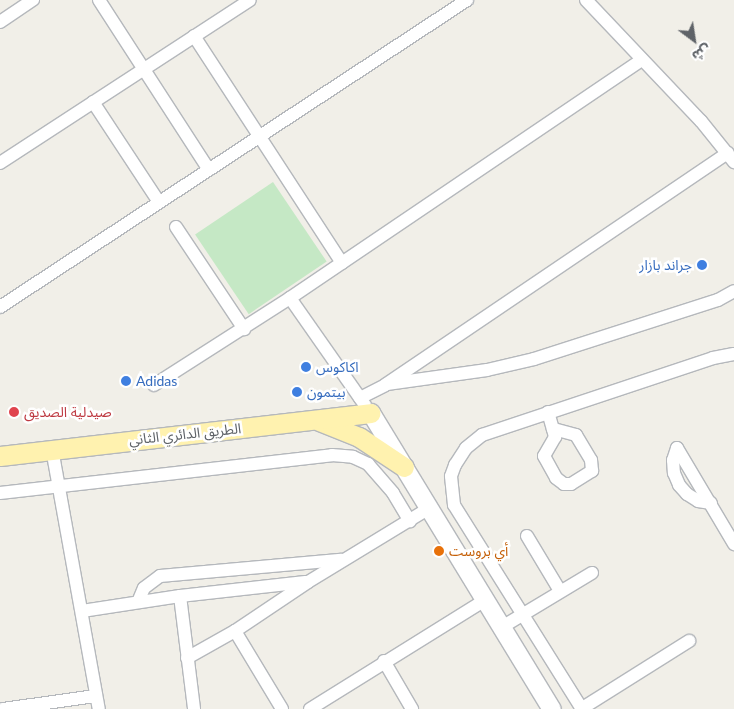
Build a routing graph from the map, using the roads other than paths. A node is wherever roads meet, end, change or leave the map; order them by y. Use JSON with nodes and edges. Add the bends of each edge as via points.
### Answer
{"nodes":[{"id":1,"x":32,"y":0,"type":"edge"},
{"id":2,"x":99,"y":0,"type":"edge"},
{"id":3,"x":250,"y":0,"type":"edge"},
{"id":4,"x":467,"y":0,"type":"edge"},
{"id":5,"x":586,"y":0,"type":"edge"},
{"id":6,"x":0,"y":22,"type":"edge"},
{"id":7,"x":194,"y":36,"type":"junction"},
{"id":8,"x":642,"y":60,"type":"junction"},
{"id":9,"x":143,"y":70,"type":"junction"},
{"id":10,"x":93,"y":102,"type":"junction"},
{"id":11,"x":259,"y":137,"type":"junction"},
{"id":12,"x":731,"y":157,"type":"edge"},
{"id":13,"x":0,"y":163,"type":"edge"},
{"id":14,"x":209,"y":170,"type":"junction"},
{"id":15,"x":159,"y":202,"type":"junction"},
{"id":16,"x":176,"y":227,"type":"dead end"},
{"id":17,"x":342,"y":263,"type":"junction"},
{"id":18,"x":734,"y":291,"type":"edge"},
{"id":19,"x":290,"y":298,"type":"junction"},
{"id":20,"x":0,"y":307,"type":"edge"},
{"id":21,"x":244,"y":329,"type":"junction"},
{"id":22,"x":734,"y":354,"type":"edge"},
{"id":23,"x":154,"y":385,"type":"dead end"},
{"id":24,"x":385,"y":385,"type":"junction"},
{"id":25,"x":366,"y":406,"type":"junction"},
{"id":26,"x":548,"y":412,"type":"junction"},
{"id":27,"x":313,"y":419,"type":"junction"},
{"id":28,"x":553,"y":428,"type":"junction"},
{"id":29,"x":52,"y":449,"type":"junction"},
{"id":30,"x":0,"y":456,"type":"edge"},
{"id":31,"x":404,"y":467,"type":"junction"},
{"id":32,"x":59,"y":484,"type":"junction"},
{"id":33,"x":0,"y":493,"type":"edge"},
{"id":34,"x":711,"y":503,"type":"dead end"},
{"id":35,"x":429,"y":508,"type":"junction"},
{"id":36,"x":410,"y":521,"type":"junction"},
{"id":37,"x":527,"y":536,"type":"dead end"},
{"id":38,"x":734,"y":544,"type":"edge"},
{"id":39,"x":344,"y":560,"type":"junction"},
{"id":40,"x":592,"y":573,"type":"dead end"},
{"id":41,"x":308,"y":582,"type":"junction"},
{"id":42,"x":560,"y":591,"type":"junction"},
{"id":43,"x":180,"y":596,"type":"junction"},
{"id":44,"x":485,"y":600,"type":"junction"},
{"id":45,"x":138,"y":602,"type":"junction"},
{"id":46,"x":82,"y":611,"type":"junction"},
{"id":47,"x":522,"y":615,"type":"junction"},
{"id":48,"x":502,"y":627,"type":"junction"},
{"id":49,"x":236,"y":631,"type":"junction"},
{"id":50,"x":689,"y":641,"type":"dead end"},
{"id":51,"x":187,"y":658,"type":"junction"},
{"id":52,"x":384,"y":662,"type":"junction"},
{"id":53,"x":96,"y":696,"type":"junction"},
{"id":54,"x":0,"y":703,"type":"edge"},
{"id":55,"x":2,"y":709,"type":"edge"},
{"id":56,"x":99,"y":709,"type":"edge"},
{"id":57,"x":194,"y":709,"type":"edge"},
{"id":58,"x":282,"y":709,"type":"edge"},
{"id":59,"x":310,"y":709,"type":"edge"},
{"id":60,"x":412,"y":709,"type":"edge"},
{"id":61,"x":552,"y":709,"type":"edge"},
{"id":62,"x":581,"y":709,"type":"edge"}],
"edges":[{"from":1,"to":6,"type":"street"},
{"from":2,"to":9,"type":"street"},
{"from":3,"to":7,"type":"street"},
{"from":4,"to":11,"type":"street"},
{"from":5,"to":8,"type":"street"},
{"from":7,"to":9,"type":"street"},
{"from":7,"to":11,"type":"street"},
{"from":8,"to":12,"type":"street"},
{"from":8,"to":17,"type":"street"},
{"from":9,"to":10,"type":"street"},
{"from":9,"to":14,"type":"street"},
{"from":10,"to":13,"type":"street"},
{"from":10,"to":15,"type":"street"},
{"from":11,"to":14,"type":"street"},
{"from":11,"to":17,"type":"street"},
{"from":12,"to":24,"type":"street"},
{"from":14,"to":15,"type":"street"},
{"from":15,"to":20,"type":"street"},
{"from":16,"to":21,"type":"street"},
{"from":17,"to":19,"type":"street"},
{"from":18,"to":24,"type":"street","via":[[718,300],[534,359],[487,370]]},
{"from":19,"to":21,"type":"street"},
{"from":19,"to":25,"type":"street"},
{"from":21,"to":23,"type":"street"},
{"from":22,"to":26,"type":"street"},
{"from":24,"to":25,"type":"street"},
{"from":25,"to":27,"type":"main road","name":"الطريق الدائري الثاني"},
{"from":25,"to":31,"type":"main road"},
{"from":26,"to":28,"type":"street"},
{"from":26,"to":47,"type":"street","via":[[482,435],[466,448],[451,476],[454,505]]},
{"from":27,"to":29,"type":"main road","name":"الطريق الدائري الثاني"},
{"from":27,"to":31,"type":"main road","via":[[359,437]]},
{"from":28,"to":28,"type":"street","via":[[555,437],[544,456],[556,478],[564,484],[571,484],[592,471],[590,460],[576,435]]},
{"from":29,"to":30,"type":"main road","name":"الطريق الدائري الثاني"},
{"from":29,"to":32,"type":"street"},
{"from":31,"to":35,"type":"main road"},
{"from":32,"to":33,"type":"street"},
{"from":32,"to":36,"type":"street","via":[[286,459],[346,456],[368,464],[393,493]]},
{"from":32,"to":46,"type":"street"},
{"from":34,"to":38,"type":"street"},
{"from":35,"to":36,"type":"street"},
{"from":35,"to":44,"type":"main road"},
{"from":36,"to":39,"type":"street"},
{"from":37,"to":42,"type":"street"},
{"from":39,"to":41,"type":"street"},
{"from":39,"to":45,"type":"street","via":[[160,576],[144,588]]},
{"from":40,"to":42,"type":"street"},
{"from":41,"to":43,"type":"street"},
{"from":41,"to":49,"type":"street"},
{"from":42,"to":47,"type":"street"},
{"from":43,"to":45,"type":"street"},
{"from":43,"to":51,"type":"street"},
{"from":44,"to":48,"type":"main road"},
{"from":44,"to":52,"type":"street"},
{"from":45,"to":46,"type":"street"},
{"from":46,"to":53,"type":"street"},
{"from":47,"to":48,"type":"street"},
{"from":47,"to":62,"type":"street"},
{"from":48,"to":61,"type":"main road"},
{"from":49,"to":51,"type":"street"},
{"from":49,"to":58,"type":"street"},
{"from":50,"to":62,"type":"street"},
{"from":51,"to":57,"type":"street"},
{"from":52,"to":59,"type":"street"},
{"from":52,"to":60,"type":"street"},
{"from":53,"to":55,"type":"street"},
{"from":53,"to":56,"type":"street"},
{"from":54,"to":55,"type":"street"}]}
